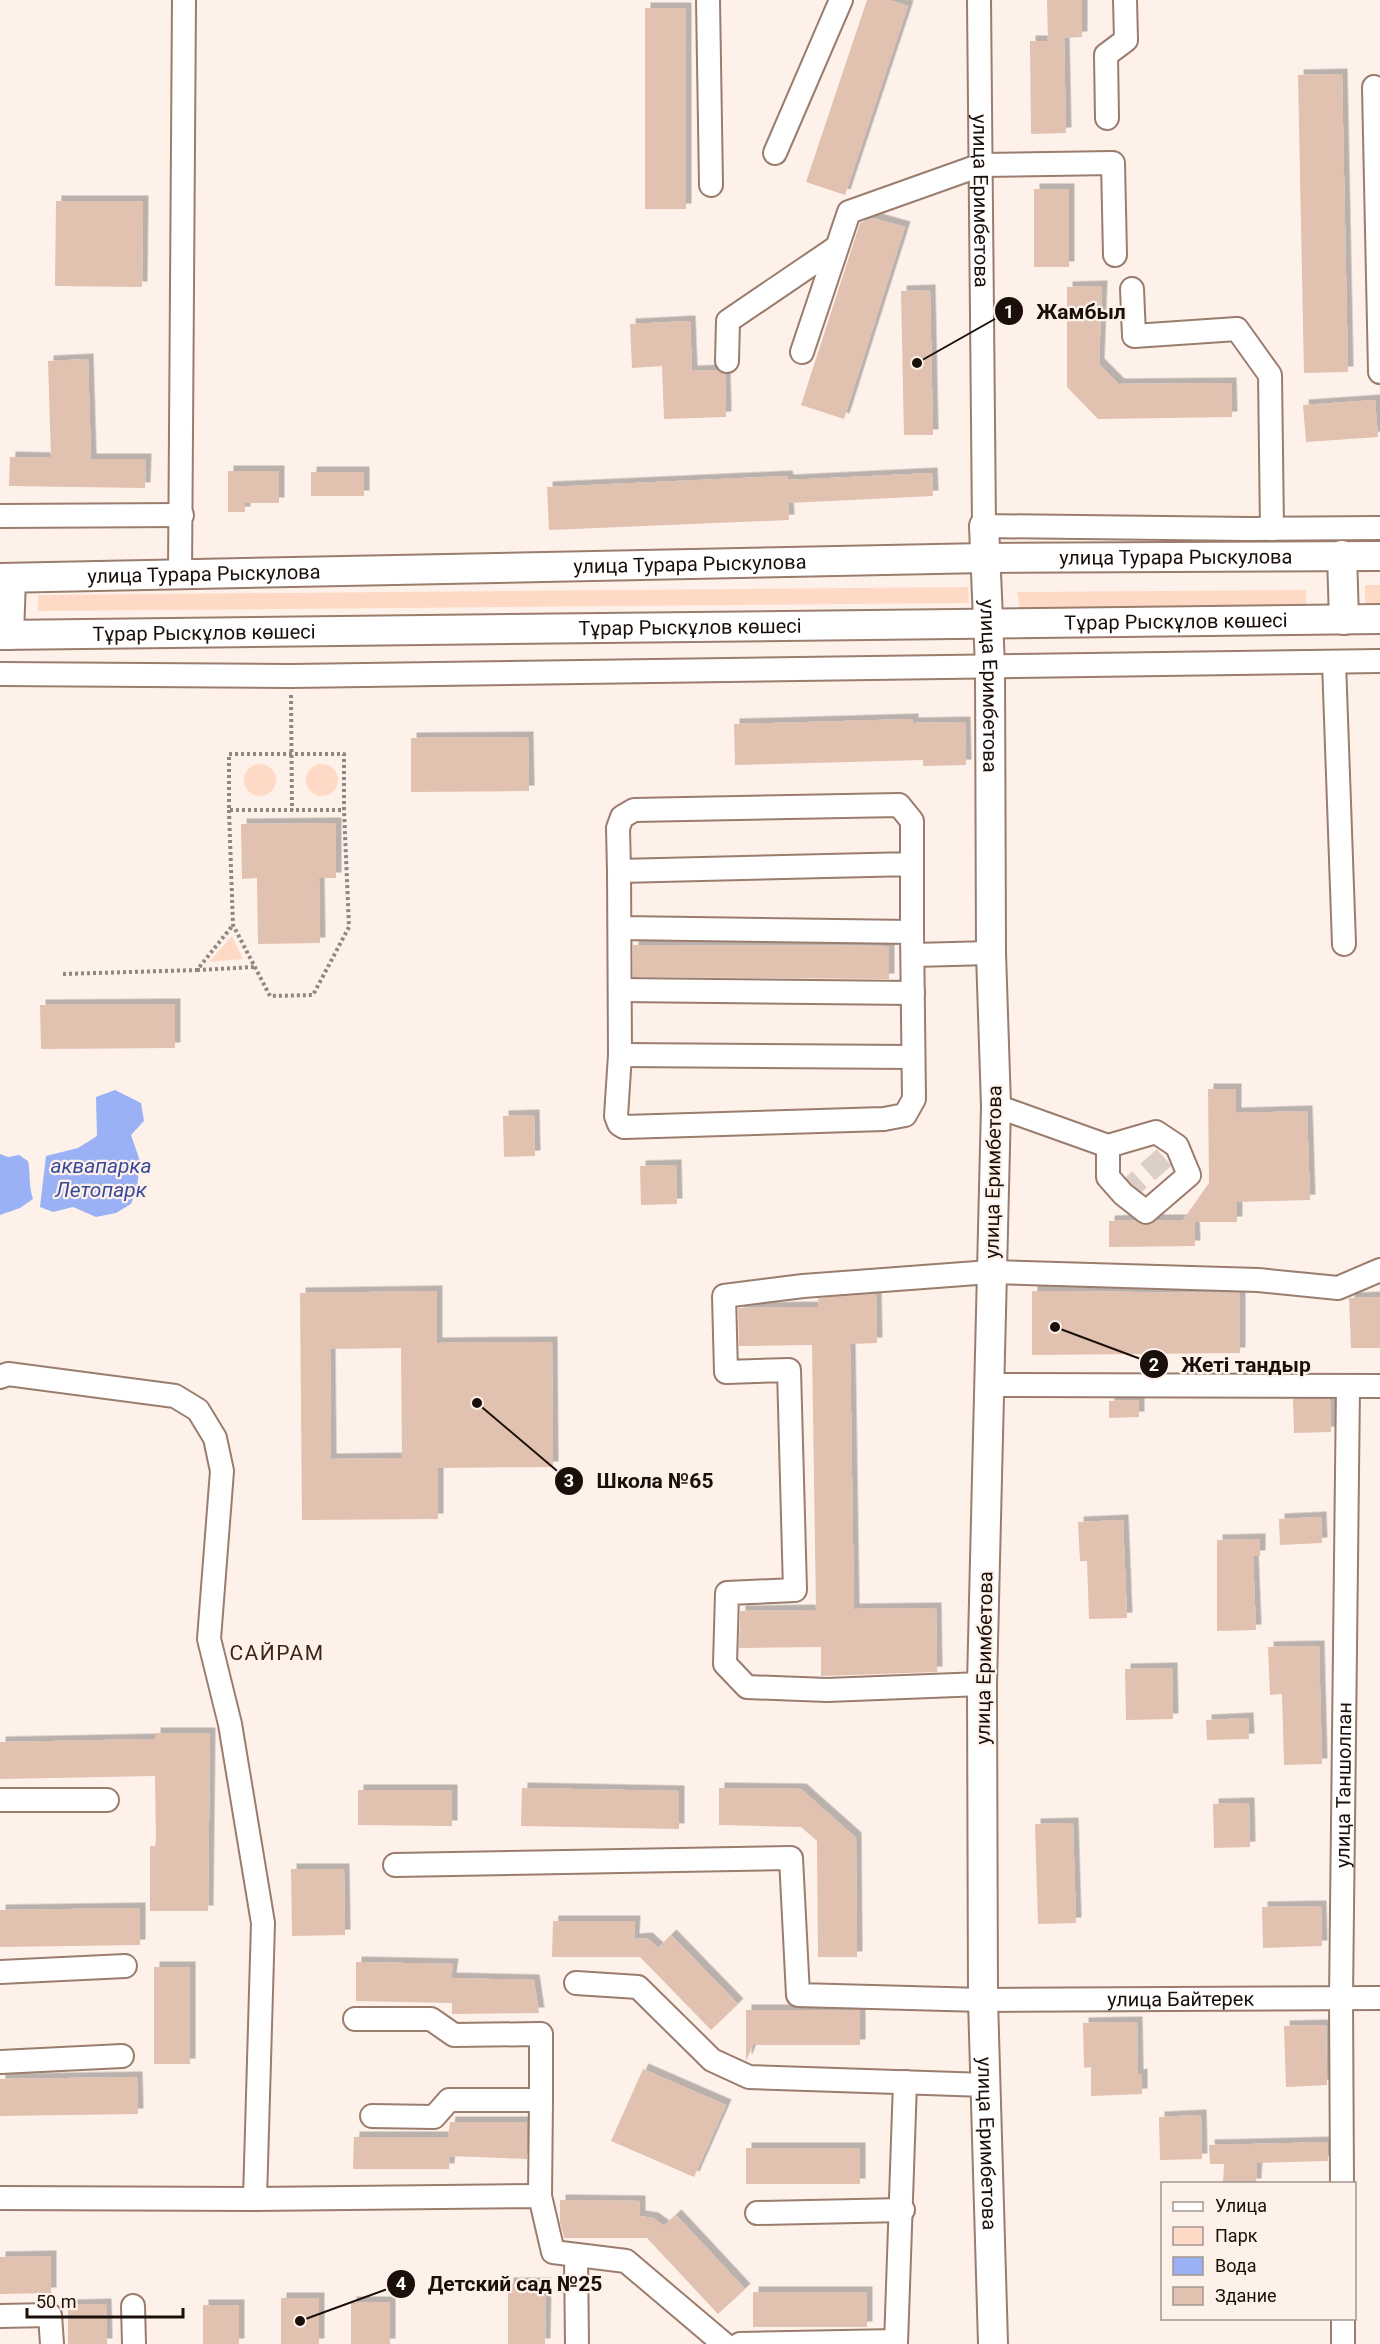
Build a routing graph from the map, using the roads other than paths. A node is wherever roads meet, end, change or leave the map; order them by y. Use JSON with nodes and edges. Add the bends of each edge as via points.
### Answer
{"nodes":[{"id":1,"x":184,"y":0,"type":"edge"},
{"id":2,"x":708,"y":0,"type":"edge"},
{"id":3,"x":842,"y":0,"type":"edge"},
{"id":4,"x":979,"y":0,"type":"edge"},
{"id":5,"x":1125,"y":0,"type":"edge"},
{"id":6,"x":1374,"y":87,"type":"dead end"},
{"id":7,"x":1107,"y":118,"type":"dead end"},
{"id":8,"x":776,"y":153,"type":"dead end"},
{"id":9,"x":981,"y":165,"type":"junction"},
{"id":10,"x":711,"y":185,"type":"dead end"},
{"id":11,"x":837,"y":247,"type":"junction"},
{"id":12,"x":1115,"y":255,"type":"dead end"},
{"id":13,"x":1132,"y":289,"type":"dead end"},
{"id":14,"x":802,"y":352,"type":"dead end"},
{"id":15,"x":727,"y":361,"type":"dead end"},
{"id":16,"x":1380,"y":372,"type":"edge"},
{"id":17,"x":182,"y":515,"type":"junction"},
{"id":18,"x":0,"y":516,"type":"edge"},
{"id":19,"x":984,"y":526,"type":"junction"},
{"id":20,"x":1380,"y":528,"type":"edge"},
{"id":21,"x":1261,"y":529,"type":"junction"},
{"id":22,"x":1342,"y":555,"type":"junction"},
{"id":23,"x":1380,"y":556,"type":"edge"},
{"id":24,"x":1165,"y":557,"type":"junction"},
{"id":25,"x":985,"y":558,"type":"junction"},
{"id":26,"x":180,"y":575,"type":"junction"},
{"id":27,"x":6,"y":579,"type":"edge"},
{"id":28,"x":1344,"y":620,"type":"junction"},
{"id":29,"x":1380,"y":620,"type":"edge"},
{"id":30,"x":988,"y":626,"type":"junction"},
{"id":31,"x":4,"y":635,"type":"edge"},
{"id":32,"x":1380,"y":661,"type":"edge"},
{"id":33,"x":1334,"y":662,"type":"junction"},
{"id":34,"x":990,"y":666,"type":"junction"},
{"id":35,"x":0,"y":674,"type":"edge"},
{"id":36,"x":912,"y":864,"type":"junction"},
{"id":37,"x":620,"y":871,"type":"junction"},
{"id":38,"x":621,"y":928,"type":"junction"},
{"id":39,"x":912,"y":932,"type":"junction"},
{"id":40,"x":1344,"y":944,"type":"dead end"},
{"id":41,"x":991,"y":953,"type":"junction"},
{"id":42,"x":914,"y":955,"type":"junction"},
{"id":43,"x":620,"y":990,"type":"junction"},
{"id":44,"x":913,"y":993,"type":"junction"},
{"id":45,"x":620,"y":1055,"type":"junction"},
{"id":46,"x":912,"y":1057,"type":"junction"},
{"id":47,"x":996,"y":1106,"type":"junction"},
{"id":48,"x":1108,"y":1146,"type":"dead end"},
{"id":49,"x":1380,"y":1270,"type":"edge"},
{"id":50,"x":990,"y":1272,"type":"junction"},
{"id":51,"x":0,"y":1377,"type":"edge"},
{"id":52,"x":991,"y":1385,"type":"junction"},
{"id":53,"x":1348,"y":1386,"type":"junction"},
{"id":54,"x":1380,"y":1386,"type":"edge"},
{"id":55,"x":982,"y":1684,"type":"junction"},
{"id":56,"x":0,"y":1800,"type":"edge"},
{"id":57,"x":107,"y":1800,"type":"dead end"},
{"id":58,"x":394,"y":1865,"type":"dead end"},
{"id":59,"x":125,"y":1966,"type":"dead end"},
{"id":60,"x":0,"y":1972,"type":"edge"},
{"id":61,"x":576,"y":1983,"type":"dead end"},
{"id":62,"x":1341,"y":1998,"type":"junction"},
{"id":63,"x":1380,"y":1998,"type":"edge"},
{"id":64,"x":983,"y":2000,"type":"junction"},
{"id":65,"x":355,"y":2019,"type":"dead end"},
{"id":66,"x":122,"y":2056,"type":"dead end"},
{"id":67,"x":0,"y":2062,"type":"edge"},
{"id":68,"x":905,"y":2082,"type":"junction"},
{"id":69,"x":986,"y":2085,"type":"junction"},
{"id":70,"x":541,"y":2100,"type":"junction"},
{"id":71,"x":372,"y":2116,"type":"dead end"},
{"id":72,"x":1342,"y":2182,"type":"edge"},
{"id":73,"x":540,"y":2196,"type":"junction"},
{"id":74,"x":0,"y":2198,"type":"edge"},
{"id":75,"x":255,"y":2199,"type":"junction"},
{"id":76,"x":903,"y":2210,"type":"junction"},
{"id":77,"x":757,"y":2213,"type":"dead end"},
{"id":78,"x":576,"y":2255,"type":"junction"},
{"id":79,"x":133,"y":2306,"type":"dead end"},
{"id":80,"x":0,"y":2316,"type":"edge"},
{"id":81,"x":1343,"y":2320,"type":"edge"},
{"id":82,"x":896,"y":2342,"type":"edge"},
{"id":83,"x":51,"y":2344,"type":"edge"},
{"id":84,"x":134,"y":2344,"type":"edge"},
{"id":85,"x":577,"y":2344,"type":"edge"},
{"id":86,"x":724,"y":2344,"type":"edge"},
{"id":87,"x":740,"y":2344,"type":"edge"},
{"id":88,"x":993,"y":2344,"type":"edge"},
{"id":89,"x":1343,"y":2344,"type":"edge"}],
"edges":[{"from":1,"to":17,"type":"street"},
{"from":2,"to":10,"type":"street"},
{"from":3,"to":8,"type":"street"},
{"from":4,"to":9,"type":"street","name":"улица Еримбетова"},
{"from":5,"to":7,"type":"street","via":[[1126,39],[1106,55]]},
{"from":6,"to":16,"type":"street"},
{"from":9,"to":11,"type":"street","via":[[849,212]]},
{"from":9,"to":12,"type":"street","via":[[1113,163]]},
{"from":9,"to":19,"type":"street","name":"улица Еримбетова"},
{"from":11,"to":14,"type":"street"},
{"from":11,"to":15,"type":"street","via":[[728,321]]},
{"from":13,"to":21,"type":"street","via":[[1134,336],[1237,329],[1270,375]]},
{"from":17,"to":18,"type":"street"},
{"from":17,"to":26,"type":"street"},
{"from":19,"to":21,"type":"street"},
{"from":19,"to":25,"type":"main road","name":"улица Еримбетова"},
{"from":20,"to":21,"type":"street"},
{"from":21,"to":24,"type":"street"},
{"from":22,"to":23,"type":"main road","name":"улица Турара Рыскулова"},
{"from":22,"to":24,"type":"main road","name":"улица Турара Рыскулова"},
{"from":22,"to":28,"type":"main road"},
{"from":24,"to":25,"type":"main road","name":"улица Турара Рыскулова"},
{"from":25,"to":26,"type":"main road","name":"улица Турара Рыскулова"},
{"from":25,"to":30,"type":"main road","name":"улица Еримбетова"},
{"from":26,"to":27,"type":"main road","name":"улица Турара Рыскулова"},
{"from":27,"to":31,"type":"main road"},
{"from":28,"to":29,"type":"main road","name":"Тұрар Рыскұлов көшесі"},
{"from":28,"to":30,"type":"main road","name":"Тұрар Рыскұлов көшесі"},
{"from":30,"to":31,"type":"main road","name":"Тұрар Рыскұлов көшесі"},
{"from":30,"to":34,"type":"main road","name":"улица Еримбетова"},
{"from":32,"to":33,"type":"street"},
{"from":33,"to":34,"type":"street"},
{"from":33,"to":40,"type":"street"},
{"from":34,"to":35,"type":"street","via":[[291,676]]},
{"from":34,"to":41,"type":"main road","name":"улица Еримбетова"},
{"from":36,"to":37,"type":"street"},
{"from":36,"to":37,"type":"street","via":[[912,821],[899,805],[634,810],[622,816],[618,828]]},
{"from":36,"to":39,"type":"street"},
{"from":37,"to":38,"type":"street"},
{"from":38,"to":39,"type":"street"},
{"from":38,"to":43,"type":"street"},
{"from":39,"to":42,"type":"street"},
{"from":41,"to":42,"type":"street"},
{"from":41,"to":47,"type":"main road","name":"улица Еримбетова"},
{"from":42,"to":44,"type":"street"},
{"from":43,"to":44,"type":"street"},
{"from":43,"to":45,"type":"street"},
{"from":44,"to":46,"type":"street"},
{"from":45,"to":46,"type":"street"},
{"from":45,"to":46,"type":"street","via":[[616,1116],[624,1127],[884,1119],[905,1115],[914,1099]]},
{"from":47,"to":48,"type":"street"},
{"from":47,"to":50,"type":"main road","name":"улица Еримбетова"},
{"from":49,"to":50,"type":"street","via":[[1338,1288],[1257,1280]]},
{"from":50,"to":52,"type":"main road","name":"улица Еримбетова"},
{"from":50,"to":55,"type":"street","via":[[724,1296],[726,1372],[789,1370],[795,1590],[727,1593],[725,1664],[747,1687],[827,1690]]},
{"from":51,"to":75,"type":"street","via":[[8,1374],[175,1396],[198,1410],[215,1438],[222,1471],[209,1639],[230,1724],[263,1923]]},
{"from":52,"to":53,"type":"street"},
{"from":52,"to":55,"type":"main road","name":"улица Еримбетова"},
{"from":53,"to":54,"type":"street"},
{"from":53,"to":62,"type":"street","name":"улица Таншолпан"},
{"from":55,"to":64,"type":"main road","name":"улица Еримбетова"},
{"from":56,"to":57,"type":"street"},
{"from":58,"to":64,"type":"street","name":"улица Байтерек","via":[[791,1858],[798,1995]]},
{"from":59,"to":60,"type":"street"},
{"from":61,"to":68,"type":"street","via":[[638,1987],[712,2060],[749,2077]]},
{"from":62,"to":63,"type":"street","name":"улица Байтерек"},
{"from":62,"to":64,"type":"street","name":"улица Байтерек"},
{"from":62,"to":72,"type":"street","name":"улица Таншолпан"},
{"from":64,"to":69,"type":"main road","name":"улица Еримбетова"},
{"from":65,"to":70,"type":"street","via":[[431,2019],[454,2035],[542,2034]]},
{"from":66,"to":67,"type":"street"},
{"from":68,"to":69,"type":"street"},
{"from":68,"to":76,"type":"street"},
{"from":69,"to":88,"type":"main road","name":"улица Еримбетова"},
{"from":70,"to":71,"type":"street","via":[[449,2100],[434,2117]]},
{"from":70,"to":73,"type":"street"},
{"from":73,"to":75,"type":"street"},
{"from":73,"to":78,"type":"street","via":[[553,2252]]},
{"from":74,"to":75,"type":"street"},
{"from":76,"to":77,"type":"street"},
{"from":76,"to":82,"type":"street"},
{"from":78,"to":85,"type":"street"},
{"from":78,"to":86,"type":"street","via":[[626,2261]]},
{"from":79,"to":84,"type":"street"},
{"from":80,"to":83,"type":"street","via":[[50,2316]]},
{"from":81,"to":89,"type":"street"},
{"from":82,"to":87,"type":"street"}]}
